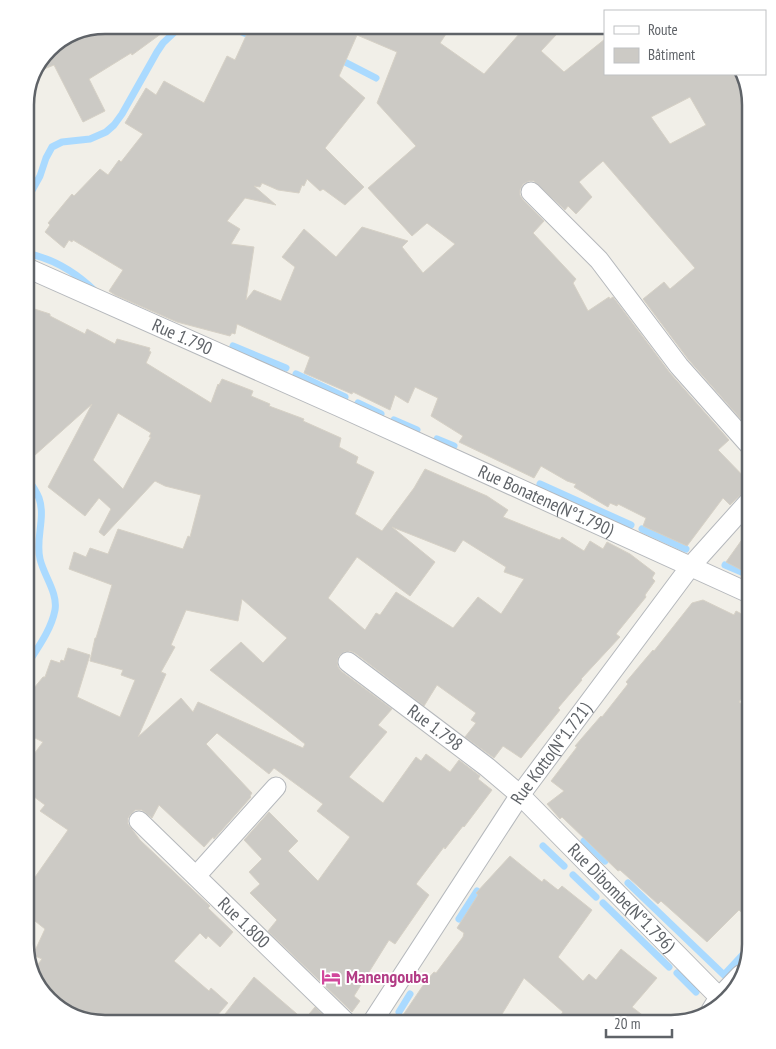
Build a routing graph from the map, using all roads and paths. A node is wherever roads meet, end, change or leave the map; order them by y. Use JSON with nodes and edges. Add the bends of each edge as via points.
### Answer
{"nodes":[{"id":1,"x":531,"y":192,"type":"dead end"},
{"id":2,"x":34,"y":271,"type":"edge"},
{"id":3,"x":340,"y":407,"type":"joint"},
{"id":4,"x":742,"y":437,"type":"edge"},
{"id":5,"x":742,"y":509,"type":"edge"},
{"id":6,"x":690,"y":567,"type":"junction"},
{"id":7,"x":742,"y":590,"type":"edge"},
{"id":8,"x":348,"y":662,"type":"dead end"},
{"id":9,"x":276,"y":788,"type":"dead end"},
{"id":10,"x":520,"y":795,"type":"junction"},
{"id":11,"x":139,"y":821,"type":"dead end"},
{"id":12,"x":196,"y":876,"type":"junction"},
{"id":13,"x":715,"y":1000,"type":"edge"},
{"id":14,"x":339,"y":1015,"type":"edge"},
{"id":15,"x":377,"y":1015,"type":"edge"}],
"edges":[{"from":1,"to":4,"type":"street","via":[[599,260],[679,366]]},
{"from":2,"to":3,"type":"street","name":"Rue 1.790"},
{"from":3,"to":6,"type":"street","name":"Rue Bonatene(N°1.790)"},
{"from":5,"to":6,"type":"street","name":"Rue Kotto(N°1.721)"},
{"from":6,"to":7,"type":"street","name":"Rue Bonatene(N°1.790)"},
{"from":6,"to":10,"type":"street","name":"Rue Kotto(N°1.721)"},
{"from":8,"to":10,"type":"street","name":"Rue 1.798"},
{"from":9,"to":12,"type":"street"},
{"from":10,"to":13,"type":"street","name":"Rue Dibombe(N°1.796)"},
{"from":10,"to":15,"type":"street","name":"Rue Kotto(N°1.721)"},
{"from":11,"to":12,"type":"street","name":"Rue 1.800"},
{"from":12,"to":14,"type":"street","name":"Rue 1.800"}]}
